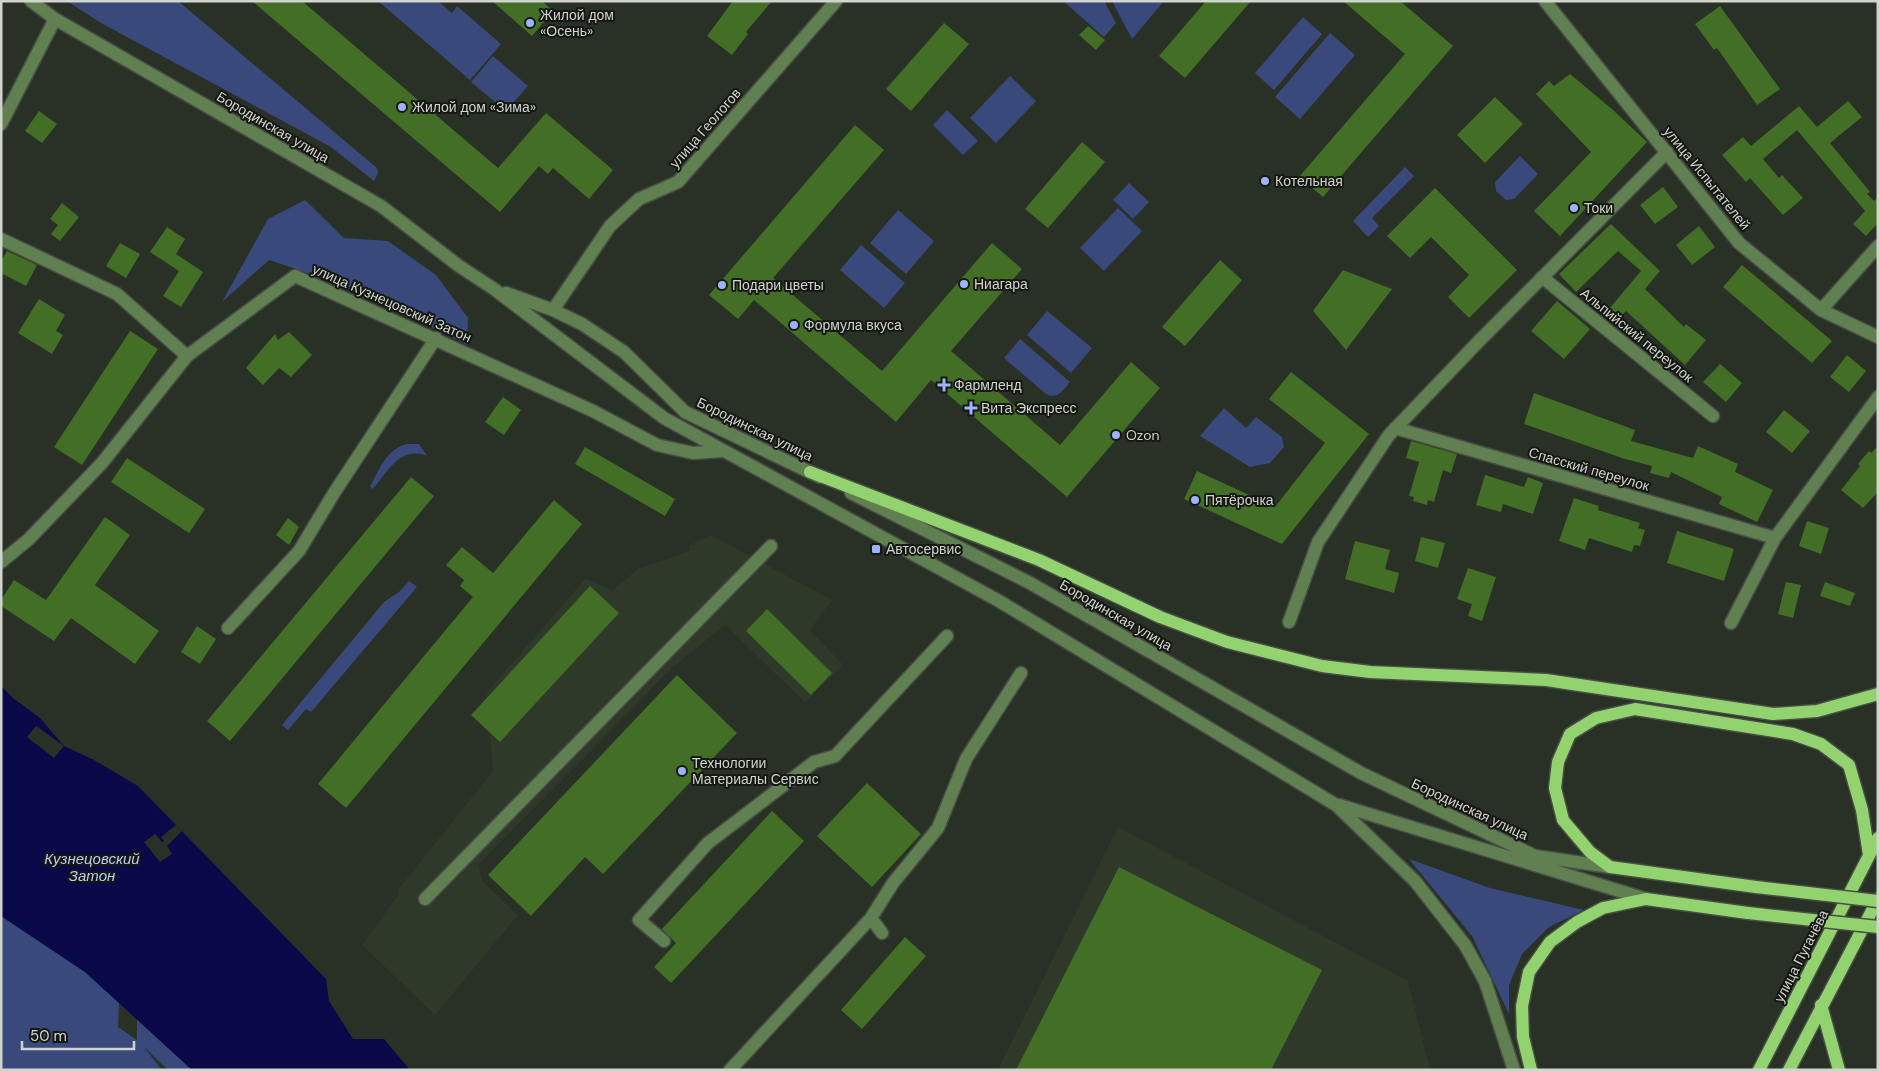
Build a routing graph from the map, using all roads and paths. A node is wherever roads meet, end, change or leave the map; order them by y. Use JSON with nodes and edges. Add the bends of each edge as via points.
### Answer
{"nodes":[{"id":1,"x":30,"y":1,"type":"edge"},
{"id":2,"x":836,"y":1,"type":"edge"},
{"id":3,"x":1545,"y":1,"type":"edge"},
{"id":4,"x":55,"y":19,"type":"junction"},
{"id":5,"x":1,"y":124,"type":"edge"},
{"id":6,"x":1667,"y":152,"type":"junction"},
{"id":7,"x":1,"y":239,"type":"edge"},
{"id":8,"x":1878,"y":246,"type":"edge"},
{"id":9,"x":1542,"y":277,"type":"junction"},
{"id":10,"x":494,"y":289,"type":"junction"},
{"id":11,"x":553,"y":310,"type":"junction"},
{"id":12,"x":1821,"y":310,"type":"junction"},
{"id":13,"x":1878,"y":337,"type":"edge"},
{"id":14,"x":436,"y":338,"type":"junction"},
{"id":15,"x":187,"y":356,"type":"junction"},
{"id":16,"x":1878,"y":397,"type":"edge"},
{"id":17,"x":1713,"y":416,"type":"dead end"},
{"id":18,"x":1395,"y":428,"type":"junction"},
{"id":19,"x":722,"y":451,"type":"junction"},
{"id":20,"x":810,"y":472,"type":"junction"},
{"id":21,"x":1775,"y":538,"type":"junction"},
{"id":22,"x":771,"y":546,"type":"dead end"},
{"id":23,"x":5,"y":555,"type":"edge"},
{"id":24,"x":1289,"y":622,"type":"dead end"},
{"id":25,"x":1731,"y":623,"type":"dead end"},
{"id":26,"x":228,"y":628,"type":"dead end"},
{"id":27,"x":947,"y":636,"type":"dead end"},
{"id":28,"x":1020,"y":673,"type":"dead end"},
{"id":29,"x":1878,"y":694,"type":"edge"},
{"id":30,"x":1336,"y":805,"type":"junction"},
{"id":31,"x":1878,"y":838,"type":"edge"},
{"id":32,"x":1869,"y":855,"type":"junction"},
{"id":33,"x":1610,"y":867,"type":"junction"},
{"id":34,"x":425,"y":898,"type":"dead end"},
{"id":35,"x":1646,"y":899,"type":"junction"},
{"id":36,"x":1878,"y":900,"type":"edge"},
{"id":37,"x":871,"y":918,"type":"junction"},
{"id":38,"x":1878,"y":927,"type":"edge"},
{"id":39,"x":882,"y":933,"type":"dead end"},
{"id":40,"x":664,"y":941,"type":"dead end"},
{"id":41,"x":1821,"y":1005,"type":"junction"},
{"id":42,"x":730,"y":1070,"type":"edge"},
{"id":43,"x":1514,"y":1070,"type":"edge"},
{"id":44,"x":1531,"y":1070,"type":"edge"},
{"id":45,"x":1759,"y":1070,"type":"edge"},
{"id":46,"x":1789,"y":1070,"type":"edge"},
{"id":47,"x":1839,"y":1070,"type":"edge"}],
"edges":[{"from":1,"to":4,"type":"street","name":"Бородинская улица"},
{"from":2,"to":11,"type":"street","name":"улица Геологов","via":[[678,182],[639,199],[610,226]]},
{"from":3,"to":6,"type":"street","name":"улица Испытателей"},
{"from":4,"to":5,"type":"street"},
{"from":4,"to":10,"type":"street","name":"Бородинская улица","via":[[381,206]]},
{"from":6,"to":9,"type":"street"},
{"from":6,"to":12,"type":"street","name":"улица Испытателей","via":[[1739,242]]},
{"from":7,"to":15,"type":"street","via":[[117,294]]},
{"from":8,"to":12,"type":"street"},
{"from":9,"to":17,"type":"street","name":"Альпийский переулок"},
{"from":9,"to":18,"type":"street"},
{"from":10,"to":11,"type":"street","name":"Бородинская улица"},
{"from":10,"to":19,"type":"street","name":"Бородинская улица","via":[[664,418]]},
{"from":11,"to":20,"type":"street","name":"Бородинская улица","via":[[582,324],[624,352],[685,412]]},
{"from":12,"to":13,"type":"street","name":"улица Испытателей"},
{"from":14,"to":15,"type":"street","name":"улица Кузнецовский Затон","via":[[296,276]]},
{"from":14,"to":19,"type":"street","name":"улица Кузнецовский Затон","via":[[593,411],[657,445],[693,453]]},
{"from":14,"to":26,"type":"street","via":[[299,551]]},
{"from":15,"to":23,"type":"street","via":[[102,463]]},
{"from":16,"to":21,"type":"street"},
{"from":18,"to":21,"type":"street","name":"Спасский переулок"},
{"from":18,"to":24,"type":"street","via":[[1318,542]]},
{"from":19,"to":30,"type":"street","name":"Бородинская улица","via":[[999,601]]},
{"from":20,"to":29,"type":"main road","via":[[1039,560],[1144,609],[1227,642],[1322,666],[1370,672],[1546,680],[1773,714],[1817,711]]},
{"from":20,"to":33,"type":"street","name":"Бородинская улица","via":[[1030,583],[1361,774],[1535,856]]},
{"from":21,"to":25,"type":"street"},
{"from":22,"to":34,"type":"street"},
{"from":27,"to":40,"type":"street","via":[[836,756],[814,762],[708,843],[639,920]]},
{"from":28,"to":37,"type":"street","via":[[966,759],[938,828],[893,883]]},
{"from":30,"to":35,"type":"street"},
{"from":30,"to":43,"type":"street","via":[[1415,881],[1465,945],[1485,981]]},
{"from":31,"to":32,"type":"main road","name":"улица Пугачёва"},
{"from":32,"to":33,"type":"main road","via":[[1862,810],[1849,765],[1821,744],[1793,734],[1635,709],[1596,718],[1570,734],[1558,762],[1555,788],[1563,820],[1590,852]]},
{"from":32,"to":45,"type":"main road","name":"улица Пугачёва"},
{"from":33,"to":36,"type":"main road","name":"Бородинская улица","bridge":true},
{"from":35,"to":38,"type":"main road","bridge":true},
{"from":35,"to":44,"type":"main road","via":[[1603,908],[1577,922],[1550,942],[1529,972],[1522,1006]]},
{"from":36,"to":41,"type":"main road"},
{"from":37,"to":39,"type":"street"},
{"from":37,"to":42,"type":"street"},
{"from":41,"to":46,"type":"main road"},
{"from":41,"to":47,"type":"main road"}]}
